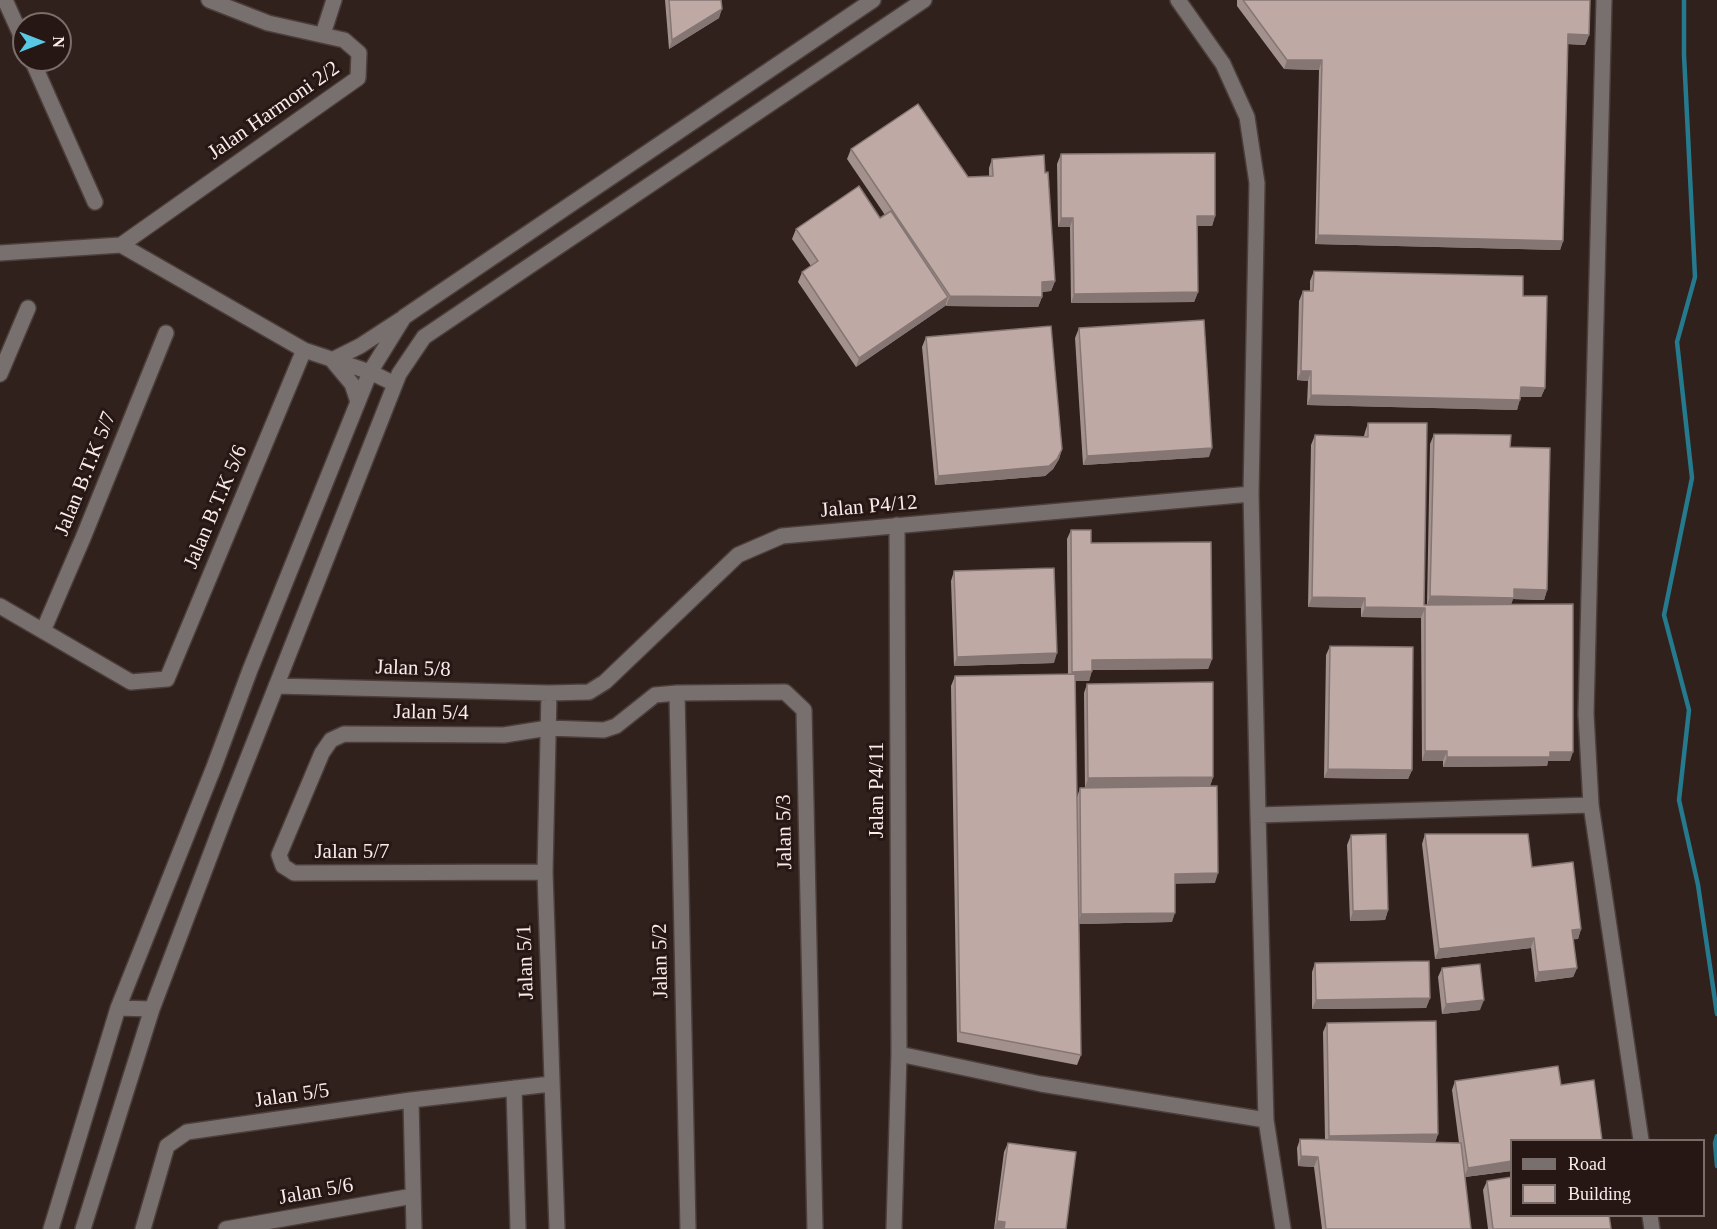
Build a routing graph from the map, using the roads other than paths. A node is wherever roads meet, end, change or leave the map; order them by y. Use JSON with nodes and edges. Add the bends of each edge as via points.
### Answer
{"nodes":[{"id":1,"x":5,"y":0,"type":"edge"},
{"id":2,"x":208,"y":0,"type":"edge"},
{"id":3,"x":333,"y":0,"type":"edge"},
{"id":4,"x":873,"y":0,"type":"edge"},
{"id":5,"x":924,"y":0,"type":"edge"},
{"id":6,"x":1178,"y":0,"type":"edge"},
{"id":7,"x":1604,"y":0,"type":"edge"},
{"id":8,"x":12,"y":15,"type":"edge"},
{"id":9,"x":323,"y":34,"type":"junction"},
{"id":10,"x":37,"y":72,"type":"edge"},
{"id":11,"x":95,"y":202,"type":"dead end"},
{"id":12,"x":120,"y":245,"type":"junction"},
{"id":13,"x":0,"y":253,"type":"edge"},
{"id":14,"x":28,"y":308,"type":"dead end"},
{"id":15,"x":404,"y":317,"type":"junction"},
{"id":16,"x":166,"y":333,"type":"dead end"},
{"id":17,"x":304,"y":350,"type":"junction"},
{"id":18,"x":332,"y":360,"type":"junction"},
{"id":19,"x":370,"y":372,"type":"junction"},
{"id":20,"x":0,"y":374,"type":"edge"},
{"id":21,"x":395,"y":384,"type":"junction"},
{"id":22,"x":358,"y":402,"type":"junction"},
{"id":23,"x":1251,"y":494,"type":"junction"},
{"id":24,"x":897,"y":525,"type":"junction"},
{"id":25,"x":0,"y":606,"type":"edge"},
{"id":26,"x":43,"y":631,"type":"junction"},
{"id":27,"x":276,"y":686,"type":"junction"},
{"id":28,"x":549,"y":693,"type":"junction"},
{"id":29,"x":677,"y":693,"type":"junction"},
{"id":30,"x":548,"y":728,"type":"junction"},
{"id":31,"x":322,"y":753,"type":"joint"},
{"id":32,"x":1591,"y":805,"type":"junction"},
{"id":33,"x":1258,"y":815,"type":"junction"},
{"id":34,"x":545,"y":873,"type":"junction"},
{"id":35,"x":118,"y":1008,"type":"junction"},
{"id":36,"x":152,"y":1009,"type":"junction"},
{"id":37,"x":899,"y":1054,"type":"junction"},
{"id":38,"x":551,"y":1084,"type":"junction"},
{"id":39,"x":513,"y":1088,"type":"junction"},
{"id":40,"x":411,"y":1100,"type":"junction"},
{"id":41,"x":1266,"y":1120,"type":"junction"},
{"id":42,"x":1641,"y":1139,"type":"edge"},
{"id":43,"x":413,"y":1196,"type":"junction"},
{"id":44,"x":51,"y":1229,"type":"edge"},
{"id":45,"x":83,"y":1229,"type":"edge"},
{"id":46,"x":143,"y":1229,"type":"edge"},
{"id":47,"x":226,"y":1229,"type":"edge"},
{"id":48,"x":414,"y":1229,"type":"edge"},
{"id":49,"x":518,"y":1229,"type":"edge"},
{"id":50,"x":556,"y":1229,"type":"edge"},
{"id":51,"x":688,"y":1229,"type":"edge"},
{"id":52,"x":815,"y":1229,"type":"edge"},
{"id":53,"x":894,"y":1229,"type":"edge"},
{"id":54,"x":1283,"y":1229,"type":"edge"}],
"edges":[{"from":1,"to":8,"type":"street"},
{"from":2,"to":9,"type":"street","name":"Jalan Harmoni 2/2","via":[[268,23]]},
{"from":3,"to":9,"type":"street"},
{"from":4,"to":15,"type":"street"},
{"from":5,"to":21,"type":"street","via":[[424,337]]},
{"from":6,"to":23,"type":"street","via":[[1223,64],[1247,117],[1257,183]]},
{"from":7,"to":32,"type":"street","via":[[1586,714]]},
{"from":9,"to":12,"type":"street","name":"Jalan Harmoni 2/2","via":[[344,39],[359,53],[358,78]]},
{"from":10,"to":11,"type":"street"},
{"from":12,"to":13,"type":"street"},
{"from":12,"to":17,"type":"street"},
{"from":14,"to":20,"type":"street"},
{"from":15,"to":18,"type":"street"},
{"from":15,"to":19,"type":"street"},
{"from":16,"to":26,"type":"street","name":"Jalan B.T.K 5/7"},
{"from":17,"to":18,"type":"street"},
{"from":17,"to":26,"type":"street","name":"Jalan B.T.K 5/6","via":[[167,679],[131,682]]},
{"from":18,"to":19,"type":"street"},
{"from":18,"to":22,"type":"street","via":[[352,384]]},
{"from":19,"to":21,"type":"street"},
{"from":19,"to":22,"type":"street"},
{"from":21,"to":27,"type":"street"},
{"from":22,"to":35,"type":"street"},
{"from":23,"to":24,"type":"street","name":"Jalan P4/12"},
{"from":23,"to":33,"type":"street"},
{"from":24,"to":28,"type":"street","name":"Jalan P4/12","via":[[782,536],[738,555],[605,682],[589,692]]},
{"from":24,"to":37,"type":"street","name":"Jalan P4/11"},
{"from":25,"to":26,"type":"street"},
{"from":27,"to":28,"type":"street","name":"Jalan 5/8"},
{"from":27,"to":36,"type":"street"},
{"from":28,"to":30,"type":"street","name":"Jalan 5/1"},
{"from":29,"to":30,"type":"street","name":"Jalan 5/3","via":[[655,695],[616,726],[604,730]]},
{"from":29,"to":51,"type":"street","name":"Jalan 5/2"},
{"from":29,"to":52,"type":"street","name":"Jalan 5/3","via":[[785,692],[804,710]]},
{"from":30,"to":31,"type":"street","name":"Jalan 5/4","via":[[504,735],[344,734],[331,740]]},
{"from":30,"to":34,"type":"street","name":"Jalan 5/1"},
{"from":31,"to":34,"type":"street","name":"Jalan 5/7","via":[[279,855],[283,866],[294,873]]},
{"from":32,"to":33,"type":"street"},
{"from":32,"to":42,"type":"street"},
{"from":33,"to":41,"type":"street"},
{"from":34,"to":38,"type":"street","name":"Jalan 5/1"},
{"from":35,"to":36,"type":"street"},
{"from":35,"to":44,"type":"street"},
{"from":36,"to":45,"type":"street"},
{"from":37,"to":41,"type":"street","via":[[1041,1084]]},
{"from":37,"to":53,"type":"street","name":"Jalan P4/11"},
{"from":38,"to":39,"type":"street","name":"Jalan 5/5"},
{"from":38,"to":50,"type":"street","name":"Jalan 5/1"},
{"from":39,"to":40,"type":"street","name":"Jalan 5/5"},
{"from":39,"to":49,"type":"street"},
{"from":40,"to":43,"type":"street"},
{"from":40,"to":46,"type":"street","name":"Jalan 5/5","via":[[187,1132],[167,1146]]},
{"from":41,"to":54,"type":"street"},
{"from":43,"to":47,"type":"street","name":"Jalan 5/6"},
{"from":43,"to":48,"type":"street"}]}
